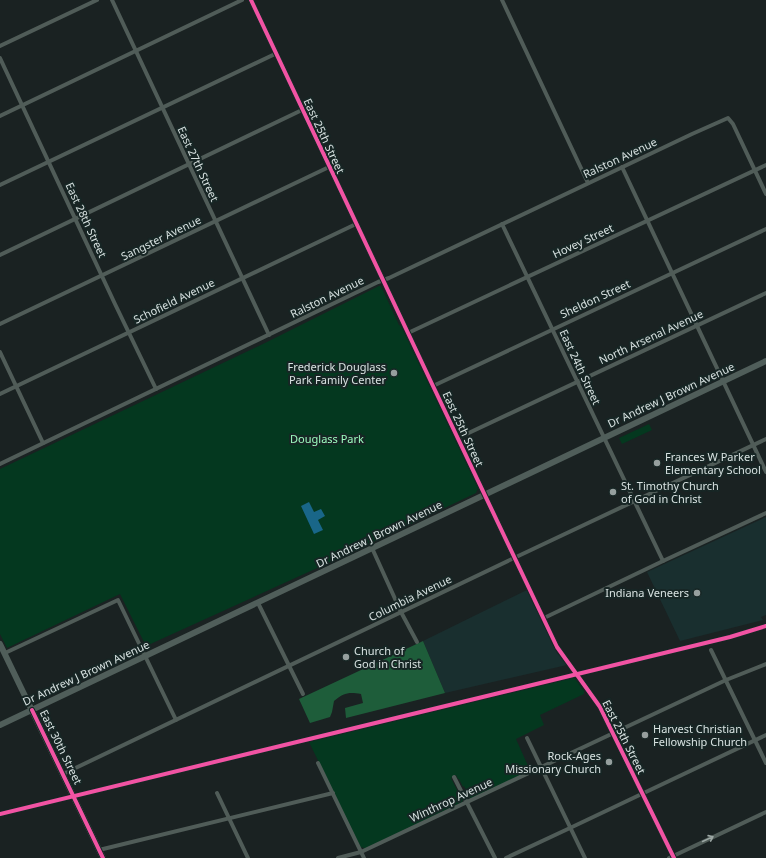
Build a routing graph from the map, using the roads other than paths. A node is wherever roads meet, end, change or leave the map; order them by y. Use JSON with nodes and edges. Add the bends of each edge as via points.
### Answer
{"nodes":[{"id":1,"x":97,"y":0,"type":"edge"},
{"id":2,"x":112,"y":0,"type":"edge"},
{"id":3,"x":242,"y":0,"type":"edge"},
{"id":4,"x":250,"y":0,"type":"edge"},
{"id":5,"x":502,"y":0,"type":"edge"},
{"id":6,"x":0,"y":46,"type":"edge"},
{"id":7,"x":136,"y":51,"type":"junction"},
{"id":8,"x":275,"y":54,"type":"junction"},
{"id":9,"x":0,"y":58,"type":"edge"},
{"id":10,"x":23,"y":105,"type":"junction"},
{"id":11,"x":162,"y":108,"type":"junction"},
{"id":12,"x":302,"y":110,"type":"junction"},
{"id":13,"x":0,"y":116,"type":"edge"},
{"id":14,"x":49,"y":162,"type":"junction"},
{"id":15,"x":189,"y":164,"type":"junction"},
{"id":16,"x":766,"y":165,"type":"edge"},
{"id":17,"x":329,"y":167,"type":"junction"},
{"id":18,"x":622,"y":167,"type":"junction"},
{"id":19,"x":755,"y":171,"type":"junction"},
{"id":20,"x":588,"y":183,"type":"junction"},
{"id":21,"x":0,"y":185,"type":"edge"},
{"id":22,"x":766,"y":194,"type":"edge"},
{"id":23,"x":76,"y":219,"type":"junction"},
{"id":24,"x":215,"y":221,"type":"junction"},
{"id":25,"x":647,"y":221,"type":"junction"},
{"id":26,"x":356,"y":224,"type":"junction"},
{"id":27,"x":502,"y":224,"type":"junction"},
{"id":28,"x":766,"y":229,"type":"edge"},
{"id":29,"x":0,"y":255,"type":"edge"},
{"id":30,"x":672,"y":273,"type":"junction"},
{"id":31,"x":102,"y":276,"type":"junction"},
{"id":32,"x":528,"y":277,"type":"junction"},
{"id":33,"x":242,"y":278,"type":"junction"},
{"id":34,"x":383,"y":281,"type":"junction"},
{"id":35,"x":766,"y":293,"type":"edge"},
{"id":36,"x":0,"y":324,"type":"edge"},
{"id":37,"x":697,"y":325,"type":"junction"},
{"id":38,"x":553,"y":330,"type":"junction"},
{"id":39,"x":129,"y":333,"type":"junction"},
{"id":40,"x":408,"y":333,"type":"junction"},
{"id":41,"x":269,"y":335,"type":"junction"},
{"id":42,"x":0,"y":352,"type":"edge"},
{"id":43,"x":766,"y":361,"type":"edge"},
{"id":44,"x":723,"y":381,"type":"junction"},
{"id":45,"x":577,"y":382,"type":"junction"},
{"id":46,"x":16,"y":386,"type":"junction"},
{"id":47,"x":432,"y":386,"type":"junction"},
{"id":48,"x":156,"y":389,"type":"junction"},
{"id":49,"x":0,"y":394,"type":"edge"},
{"id":50,"x":458,"y":438,"type":"junction"},
{"id":51,"x":604,"y":438,"type":"junction"},
{"id":52,"x":766,"y":439,"type":"edge"},
{"id":53,"x":43,"y":443,"type":"junction"},
{"id":54,"x":753,"y":445,"type":"junction"},
{"id":55,"x":0,"y":464,"type":"edge"},
{"id":56,"x":766,"y":472,"type":"edge"},
{"id":57,"x":484,"y":494,"type":"junction"},
{"id":58,"x":634,"y":501,"type":"junction"},
{"id":59,"x":766,"y":513,"type":"edge"},
{"id":60,"x":372,"y":548,"type":"junction"},
{"id":61,"x":514,"y":558,"type":"junction"},
{"id":62,"x":663,"y":561,"type":"junction"},
{"id":63,"x":258,"y":603,"type":"junction"},
{"id":64,"x":401,"y":612,"type":"junction"},
{"id":65,"x":544,"y":618,"type":"junction"},
{"id":66,"x":417,"y":642,"type":"dead end"},
{"id":67,"x":0,"y":644,"type":"edge"},
{"id":68,"x":711,"y":650,"type":"dead end"},
{"id":69,"x":4,"y":654,"type":"junction"},
{"id":70,"x":145,"y":656,"type":"junction"},
{"id":71,"x":766,"y":664,"type":"edge"},
{"id":72,"x":289,"y":666,"type":"junction"},
{"id":73,"x":726,"y":680,"type":"junction"},
{"id":74,"x":303,"y":694,"type":"dead end"},
{"id":75,"x":32,"y":710,"type":"junction"},
{"id":76,"x":176,"y":720,"type":"junction"},
{"id":77,"x":0,"y":725,"type":"edge"},
{"id":78,"x":613,"y":734,"type":"junction"},
{"id":79,"x":766,"y":735,"type":"edge"},
{"id":80,"x":526,"y":738,"type":"dead end"},
{"id":81,"x":755,"y":740,"type":"junction"},
{"id":82,"x":318,"y":763,"type":"dead end"},
{"id":83,"x":766,"y":763,"type":"edge"},
{"id":84,"x":541,"y":768,"type":"junction"},
{"id":85,"x":63,"y":774,"type":"junction"},
{"id":86,"x":454,"y":777,"type":"dead end"},
{"id":87,"x":216,"y":793,"type":"dead end"},
{"id":88,"x":333,"y":793,"type":"junction"},
{"id":89,"x":643,"y":794,"type":"junction"},
{"id":90,"x":467,"y":802,"type":"junction"},
{"id":91,"x":766,"y":812,"type":"edge"},
{"id":92,"x":229,"y":818,"type":"junction"},
{"id":93,"x":570,"y":828,"type":"junction"},
{"id":94,"x":99,"y":850,"type":"junction"},
{"id":95,"x":362,"y":852,"type":"junction"},
{"id":96,"x":672,"y":857,"type":"edge"},
{"id":97,"x":103,"y":858,"type":"edge"},
{"id":98,"x":248,"y":858,"type":"edge"},
{"id":99,"x":338,"y":858,"type":"edge"},
{"id":100,"x":364,"y":858,"type":"edge"},
{"id":101,"x":495,"y":858,"type":"edge"},
{"id":102,"x":506,"y":858,"type":"edge"},
{"id":103,"x":585,"y":858,"type":"edge"}],
"edges":[{"from":1,"to":6,"type":"street"},
{"from":2,"to":7,"type":"street","name":"East 27th Street"},
{"from":3,"to":7,"type":"street"},
{"from":4,"to":8,"type":"street","name":"East 25th Street"},
{"from":5,"to":20,"type":"street"},
{"from":7,"to":10,"type":"street"},
{"from":7,"to":11,"type":"street","name":"East 27th Street"},
{"from":8,"to":11,"type":"street"},
{"from":8,"to":12,"type":"street","name":"East 25th Street"},
{"from":9,"to":10,"type":"street","name":"East 28th Street"},
{"from":10,"to":13,"type":"street"},
{"from":10,"to":14,"type":"street","name":"East 28th Street"},
{"from":11,"to":14,"type":"street"},
{"from":11,"to":15,"type":"street","name":"East 27th Street"},
{"from":12,"to":15,"type":"street"},
{"from":12,"to":17,"type":"street","name":"East 25th Street"},
{"from":14,"to":21,"type":"street"},
{"from":14,"to":23,"type":"street","name":"East 28th Street"},
{"from":15,"to":23,"type":"street"},
{"from":15,"to":24,"type":"street","name":"East 27th Street"},
{"from":16,"to":19,"type":"street","name":"Hovey Street"},
{"from":17,"to":24,"type":"street","name":"Sangster Avenue"},
{"from":17,"to":26,"type":"street","name":"East 25th Street"},
{"from":18,"to":19,"type":"street","name":"Ralston Avenue","via":[[728,118]]},
{"from":18,"to":20,"type":"street","name":"Ralston Avenue"},
{"from":18,"to":25,"type":"street"},
{"from":19,"to":22,"type":"street"},
{"from":19,"to":25,"type":"street","name":"Hovey Street"},
{"from":20,"to":27,"type":"street","name":"Ralston Avenue"},
{"from":23,"to":29,"type":"street"},
{"from":23,"to":31,"type":"street","name":"East 28th Street"},
{"from":24,"to":31,"type":"street","name":"Sangster Avenue"},
{"from":24,"to":33,"type":"street","name":"East 27th Street"},
{"from":25,"to":30,"type":"street"},
{"from":25,"to":32,"type":"street","name":"Hovey Street"},
{"from":26,"to":33,"type":"street","name":"Schofield Avenue"},
{"from":26,"to":34,"type":"street","name":"East 25th Street"},
{"from":27,"to":32,"type":"street","name":"East 24th Street"},
{"from":27,"to":34,"type":"street","name":"Ralston Avenue"},
{"from":28,"to":30,"type":"street","name":"Sheldon Street"},
{"from":30,"to":37,"type":"street"},
{"from":30,"to":38,"type":"street","name":"Sheldon Street"},
{"from":31,"to":36,"type":"street","name":"Sangster Avenue"},
{"from":31,"to":39,"type":"street","name":"East 28th Street"},
{"from":32,"to":38,"type":"street","name":"East 24th Street"},
{"from":32,"to":40,"type":"street","name":"Hovey Street"},
{"from":33,"to":39,"type":"street","name":"Schofield Avenue"},
{"from":33,"to":41,"type":"street","name":"East 27th Street"},
{"from":34,"to":40,"type":"street","name":"East 25th Street"},
{"from":34,"to":41,"type":"street","name":"Ralston Avenue"},
{"from":35,"to":37,"type":"street","name":"North Arsenal Avenue"},
{"from":37,"to":44,"type":"street"},
{"from":37,"to":45,"type":"street","name":"North Arsenal Avenue"},
{"from":38,"to":45,"type":"street","name":"East 24th Street"},
{"from":38,"to":47,"type":"street","name":"Sheldon Street"},
{"from":39,"to":46,"type":"street","name":"Schofield Avenue"},
{"from":39,"to":48,"type":"street","name":"East 28th Street"},
{"from":40,"to":47,"type":"street","name":"East 25th Street"},
{"from":41,"to":48,"type":"street","name":"Ralston Avenue"},
{"from":42,"to":46,"type":"street"},
{"from":43,"to":44,"type":"main road","name":"Dr Andrew J Brown Avenue"},
{"from":44,"to":51,"type":"main road","name":"Dr Andrew J Brown Avenue"},
{"from":44,"to":54,"type":"street"},
{"from":45,"to":50,"type":"street","name":"North Arsenal Avenue"},
{"from":45,"to":51,"type":"street","name":"East 24th Street"},
{"from":46,"to":49,"type":"street","name":"Schofield Avenue"},
{"from":46,"to":53,"type":"street"},
{"from":47,"to":50,"type":"street","name":"East 25th Street"},
{"from":48,"to":53,"type":"street","name":"Ralston Avenue"},
{"from":50,"to":57,"type":"street","name":"East 25th Street"},
{"from":51,"to":57,"type":"main road","name":"Dr Andrew J Brown Avenue"},
{"from":51,"to":58,"type":"street","name":"East 24th Street"},
{"from":52,"to":54,"type":"street","name":"Columbia Avenue"},
{"from":53,"to":55,"type":"street","name":"Ralston Avenue"},
{"from":54,"to":56,"type":"street"},
{"from":54,"to":58,"type":"street","name":"Columbia Avenue"},
{"from":57,"to":60,"type":"main road","name":"Dr Andrew J Brown Avenue"},
{"from":57,"to":61,"type":"street","name":"East 25th Street"},
{"from":58,"to":61,"type":"street","name":"Columbia Avenue"},
{"from":58,"to":62,"type":"street","name":"East 24th Street"},
{"from":59,"to":62,"type":"street"},
{"from":60,"to":63,"type":"main road","name":"Dr Andrew J Brown Avenue"},
{"from":60,"to":64,"type":"street"},
{"from":61,"to":64,"type":"street","name":"Columbia Avenue"},
{"from":61,"to":65,"type":"street","name":"East 25th Street"},
{"from":62,"to":65,"type":"street"},
{"from":63,"to":70,"type":"main road","name":"Dr Andrew J Brown Avenue"},
{"from":63,"to":72,"type":"street"},
{"from":64,"to":66,"type":"street"},
{"from":64,"to":72,"type":"street","name":"Columbia Avenue"},
{"from":65,"to":78,"type":"street","name":"East 25th Street","via":[[560,651],[598,704]]},
{"from":67,"to":69,"type":"main road","name":"East 30th Street"},
{"from":68,"to":73,"type":"street"},
{"from":69,"to":70,"type":"street","via":[[118,600]]},
{"from":69,"to":75,"type":"main road","name":"East 30th Street"},
{"from":70,"to":75,"type":"main road","name":"Dr Andrew J Brown Avenue"},
{"from":70,"to":76,"type":"street"},
{"from":71,"to":73,"type":"street","name":"Winthrop Avenue"},
{"from":72,"to":74,"type":"street"},
{"from":72,"to":76,"type":"street","name":"Columbia Avenue"},
{"from":73,"to":78,"type":"street","name":"Winthrop Avenue"},
{"from":73,"to":81,"type":"street"},
{"from":75,"to":77,"type":"main road","name":"Dr Andrew J Brown Avenue"},
{"from":75,"to":85,"type":"main road","name":"East 30th Street"},
{"from":76,"to":85,"type":"street","name":"Columbia Avenue"},
{"from":78,"to":84,"type":"street","name":"Winthrop Avenue"},
{"from":78,"to":89,"type":"street","name":"East 25th Street"},
{"from":79,"to":81,"type":"street"},
{"from":80,"to":84,"type":"street"},
{"from":81,"to":83,"type":"street"},
{"from":81,"to":89,"type":"street"},
{"from":82,"to":88,"type":"street"},
{"from":84,"to":90,"type":"street","name":"Winthrop Avenue"},
{"from":84,"to":93,"type":"street"},
{"from":85,"to":94,"type":"main road","name":"East 30th Street"},
{"from":86,"to":90,"type":"street"},
{"from":87,"to":92,"type":"street"},
{"from":88,"to":92,"type":"street"},
{"from":88,"to":95,"type":"street"},
{"from":89,"to":93,"type":"street"},
{"from":89,"to":96,"type":"street","name":"East 25th Street"},
{"from":90,"to":95,"type":"street","name":"Winthrop Avenue"},
{"from":90,"to":101,"type":"street"},
{"from":96,"to":91,"type":"street","one_way":true},
{"from":92,"to":94,"type":"street"},
{"from":92,"to":98,"type":"street"},
{"from":93,"to":102,"type":"street"},
{"from":93,"to":103,"type":"street"},
{"from":94,"to":97,"type":"main road","name":"East 30th Street"},
{"from":95,"to":99,"type":"street","name":"Winthrop Avenue"},
{"from":95,"to":100,"type":"street"}]}
